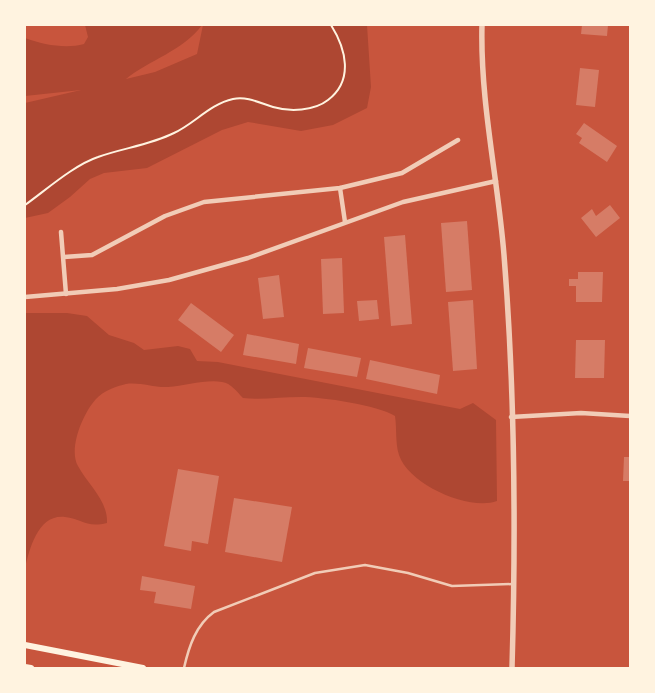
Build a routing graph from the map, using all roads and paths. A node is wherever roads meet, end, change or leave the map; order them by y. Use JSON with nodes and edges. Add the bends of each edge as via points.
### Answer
{"nodes":[{"id":1,"x":331,"y":25,"type":"edge"},
{"id":2,"x":482,"y":25,"type":"edge"},
{"id":3,"x":458,"y":140,"type":"dead end"},
{"id":4,"x":496,"y":181,"type":"junction"},
{"id":5,"x":340,"y":188,"type":"junction"},
{"id":6,"x":25,"y":205,"type":"edge"},
{"id":7,"x":345,"y":222,"type":"junction"},
{"id":8,"x":61,"y":232,"type":"dead end"},
{"id":9,"x":64,"y":257,"type":"junction"},
{"id":10,"x":66,"y":294,"type":"junction"},
{"id":11,"x":25,"y":296,"type":"edge"},
{"id":12,"x":630,"y":416,"type":"edge"},
{"id":13,"x":511,"y":417,"type":"junction"},
{"id":14,"x":514,"y":584,"type":"junction"},
{"id":15,"x":25,"y":645,"type":"edge"},
{"id":16,"x":25,"y":667,"type":"edge"},
{"id":17,"x":31,"y":668,"type":"edge"},
{"id":18,"x":143,"y":668,"type":"edge"},
{"id":19,"x":184,"y":668,"type":"edge"},
{"id":20,"x":512,"y":668,"type":"edge"}],
"edges":[{"from":1,"to":6,"type":"path","via":[[343,47],[346,66],[336,92],[316,106],[284,109],[246,99],[225,101],[174,134],[96,158]]},
{"from":2,"to":4,"type":"street","via":[[486,101]]},
{"from":3,"to":5,"type":"street","via":[[402,173]]},
{"from":4,"to":7,"type":"street","via":[[424,196]]},
{"from":4,"to":13,"type":"street","via":[[504,258]]},
{"from":5,"to":7,"type":"street"},
{"from":5,"to":9,"type":"street","via":[[204,202],[165,216],[92,255]]},
{"from":7,"to":10,"type":"street","via":[[290,244],[198,273],[142,286]]},
{"from":8,"to":9,"type":"street"},
{"from":9,"to":10,"type":"street"},
{"from":10,"to":11,"type":"street"},
{"from":12,"to":13,"type":"street"},
{"from":13,"to":14,"type":"street"},
{"from":14,"to":19,"type":"lane","via":[[452,586],[408,573],[365,566],[315,573],[214,612],[202,621],[190,645]]},
{"from":14,"to":20,"type":"street"},
{"from":15,"to":18,"type":"main road"},
{"from":16,"to":17,"type":"main road"}]}
